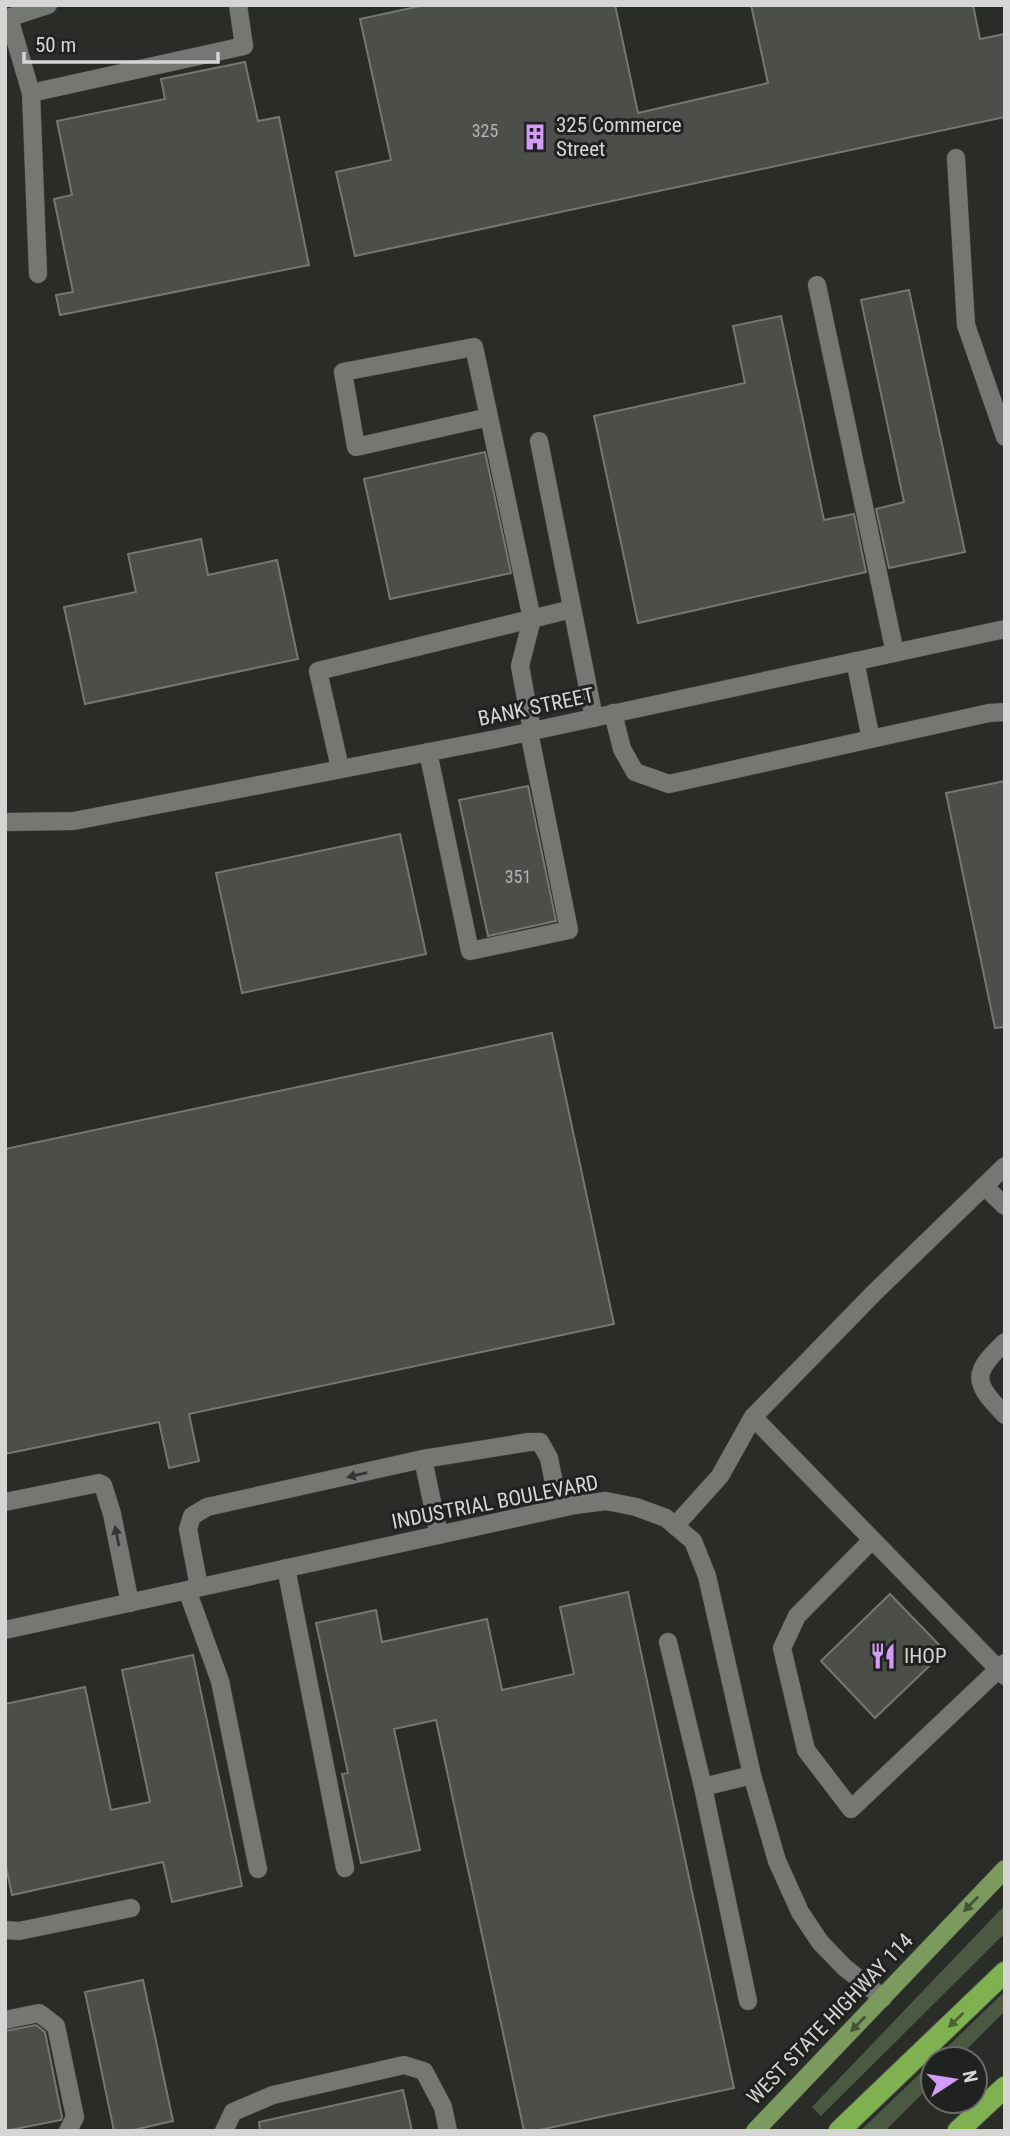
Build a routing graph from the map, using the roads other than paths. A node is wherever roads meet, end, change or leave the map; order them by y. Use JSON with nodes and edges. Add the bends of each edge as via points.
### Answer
{"nodes":[{"id":1,"x":238,"y":5,"type":"edge"},
{"id":2,"x":43,"y":6,"type":"edge"},
{"id":3,"x":7,"y":18,"type":"edge"},
{"id":4,"x":31,"y":93,"type":"junction"},
{"id":5,"x":956,"y":159,"type":"dead end"},
{"id":6,"x":38,"y":274,"type":"dead end"},
{"id":7,"x":817,"y":285,"type":"dead end"},
{"id":8,"x":489,"y":417,"type":"junction"},
{"id":9,"x":1005,"y":438,"type":"edge"},
{"id":10,"x":538,"y":441,"type":"dead end"},
{"id":11,"x":572,"y":609,"type":"junction"},
{"id":12,"x":532,"y":619,"type":"junction"},
{"id":13,"x":1005,"y":629,"type":"edge"},
{"id":14,"x":895,"y":653,"type":"junction"},
{"id":15,"x":855,"y":661,"type":"junction"},
{"id":16,"x":1005,"y":712,"type":"edge"},
{"id":17,"x":613,"y":713,"type":"junction"},
{"id":18,"x":594,"y":718,"type":"junction"},
{"id":19,"x":530,"y":731,"type":"junction"},
{"id":20,"x":871,"y":739,"type":"junction"},
{"id":21,"x":428,"y":752,"type":"junction"},
{"id":22,"x":341,"y":768,"type":"junction"},
{"id":23,"x":5,"y":822,"type":"edge"},
{"id":24,"x":1005,"y":1166,"type":"edge"},
{"id":25,"x":984,"y":1186,"type":"junction"},
{"id":26,"x":1005,"y":1206,"type":"edge"},
{"id":27,"x":1005,"y":1342,"type":"edge"},
{"id":28,"x":1005,"y":1415,"type":"edge"},
{"id":29,"x":753,"y":1417,"type":"junction"},
{"id":30,"x":423,"y":1459,"type":"junction"},
{"id":31,"x":5,"y":1502,"type":"edge"},
{"id":32,"x":559,"y":1508,"type":"junction"},
{"id":33,"x":675,"y":1526,"type":"junction"},
{"id":34,"x":439,"y":1535,"type":"junction"},
{"id":35,"x":872,"y":1540,"type":"junction"},
{"id":36,"x":286,"y":1568,"type":"junction"},
{"id":37,"x":193,"y":1589,"type":"junction"},
{"id":38,"x":130,"y":1603,"type":"junction"},
{"id":39,"x":5,"y":1630,"type":"edge"},
{"id":40,"x":668,"y":1642,"type":"dead end"},
{"id":41,"x":1002,"y":1670,"type":"edge"},
{"id":42,"x":752,"y":1775,"type":"junction"},
{"id":43,"x":703,"y":1787,"type":"junction"},
{"id":44,"x":345,"y":1868,"type":"dead end"},
{"id":45,"x":258,"y":1869,"type":"dead end"},
{"id":46,"x":1005,"y":1869,"type":"edge"},
{"id":47,"x":131,"y":1908,"type":"dead end"},
{"id":48,"x":5,"y":1930,"type":"edge"},
{"id":49,"x":1005,"y":1972,"type":"edge"},
{"id":50,"x":883,"y":1998,"type":"junction"},
{"id":51,"x":748,"y":2001,"type":"dead end"},
{"id":52,"x":5,"y":2020,"type":"edge"},
{"id":53,"x":1005,"y":2087,"type":"edge"},
{"id":54,"x":68,"y":2131,"type":"edge"},
{"id":55,"x":225,"y":2131,"type":"edge"},
{"id":56,"x":448,"y":2131,"type":"edge"},
{"id":57,"x":755,"y":2131,"type":"edge"},
{"id":58,"x":839,"y":2131,"type":"edge"},
{"id":59,"x":958,"y":2131,"type":"edge"}],
"edges":[{"from":1,"to":4,"type":"street","via":[[244,46]]},
{"from":2,"to":3,"type":"street"},
{"from":3,"to":4,"type":"street"},
{"from":4,"to":6,"type":"street"},
{"from":5,"to":9,"type":"street","via":[[966,325]]},
{"from":7,"to":14,"type":"street"},
{"from":8,"to":8,"type":"street","via":[[356,447],[343,372],[474,347]]},
{"from":8,"to":12,"type":"street"},
{"from":10,"to":11,"type":"street"},
{"from":11,"to":12,"type":"street"},
{"from":11,"to":18,"type":"street"},
{"from":12,"to":19,"type":"street","via":[[520,666]]},
{"from":12,"to":22,"type":"street","via":[[318,671]]},
{"from":13,"to":14,"type":"street","name":"BANK STREET"},
{"from":14,"to":15,"type":"street","name":"BANK STREET"},
{"from":15,"to":17,"type":"street","name":"BANK STREET"},
{"from":15,"to":20,"type":"street"},
{"from":16,"to":20,"type":"street"},
{"from":17,"to":18,"type":"street","name":"BANK STREET"},
{"from":17,"to":20,"type":"street","via":[[622,749],[635,772],[669,784]]},
{"from":18,"to":19,"type":"street","name":"BANK STREET"},
{"from":19,"to":21,"type":"street","name":"BANK STREET"},
{"from":19,"to":21,"type":"street","via":[[569,930],[470,951]]},
{"from":21,"to":22,"type":"street","name":"BANK STREET"},
{"from":22,"to":23,"type":"street","name":"BANK STREET","via":[[74,821]]},
{"from":24,"to":25,"type":"street"},
{"from":25,"to":26,"type":"street"},
{"from":25,"to":29,"type":"street"},
{"from":27,"to":28,"type":"street","via":[[986,1360],[980,1382],[985,1395]]},
{"from":29,"to":33,"type":"street","via":[[720,1476]]},
{"from":29,"to":35,"type":"street"},
{"from":30,"to":32,"type":"street","via":[[540,1442],[549,1458]]},
{"from":30,"to":34,"type":"street"},
{"from":30,"to":37,"type":"street","one_way":true,"via":[[207,1507],[192,1516],[188,1529]]},
{"from":38,"to":31,"type":"street","one_way":true,"via":[[103,1485]]},
{"from":32,"to":33,"type":"street","name":"INDUSTRIAL BOULEVARD","via":[[606,1500],[666,1518]]},
{"from":32,"to":34,"type":"street","name":"INDUSTRIAL BOULEVARD"},
{"from":33,"to":42,"type":"street","name":"INDUSTRIAL BOULEVARD","via":[[693,1541],[708,1576]]},
{"from":34,"to":36,"type":"street","name":"INDUSTRIAL BOULEVARD"},
{"from":35,"to":41,"type":"street"},
{"from":35,"to":41,"type":"street","via":[[797,1616],[782,1648],[806,1750],[852,1809]]},
{"from":36,"to":37,"type":"street","name":"INDUSTRIAL BOULEVARD"},
{"from":36,"to":44,"type":"street"},
{"from":37,"to":38,"type":"street","name":"INDUSTRIAL BOULEVARD"},
{"from":37,"to":45,"type":"street","via":[[220,1681]]},
{"from":38,"to":39,"type":"street","name":"INDUSTRIAL BOULEVARD"},
{"from":40,"to":43,"type":"street"},
{"from":42,"to":43,"type":"street"},
{"from":42,"to":50,"type":"street","name":"INDUSTRIAL BOULEVARD","via":[[777,1861],[800,1912],[844,1967]]},
{"from":43,"to":51,"type":"street"},
{"from":46,"to":50,"type":"main road","name":"WEST STATE HIGHWAY 114","one_way":true},
{"from":47,"to":48,"type":"street"},
{"from":49,"to":58,"type":"highway","one_way":true},
{"from":50,"to":57,"type":"main road","name":"WEST STATE HIGHWAY 114","one_way":true},
{"from":52,"to":54,"type":"street","via":[[39,2013],[56,2026],[75,2117]]},
{"from":53,"to":59,"type":"highway"},
{"from":55,"to":56,"type":"street","via":[[233,2112],[273,2095],[404,2065],[424,2071],[443,2107]]}]}
